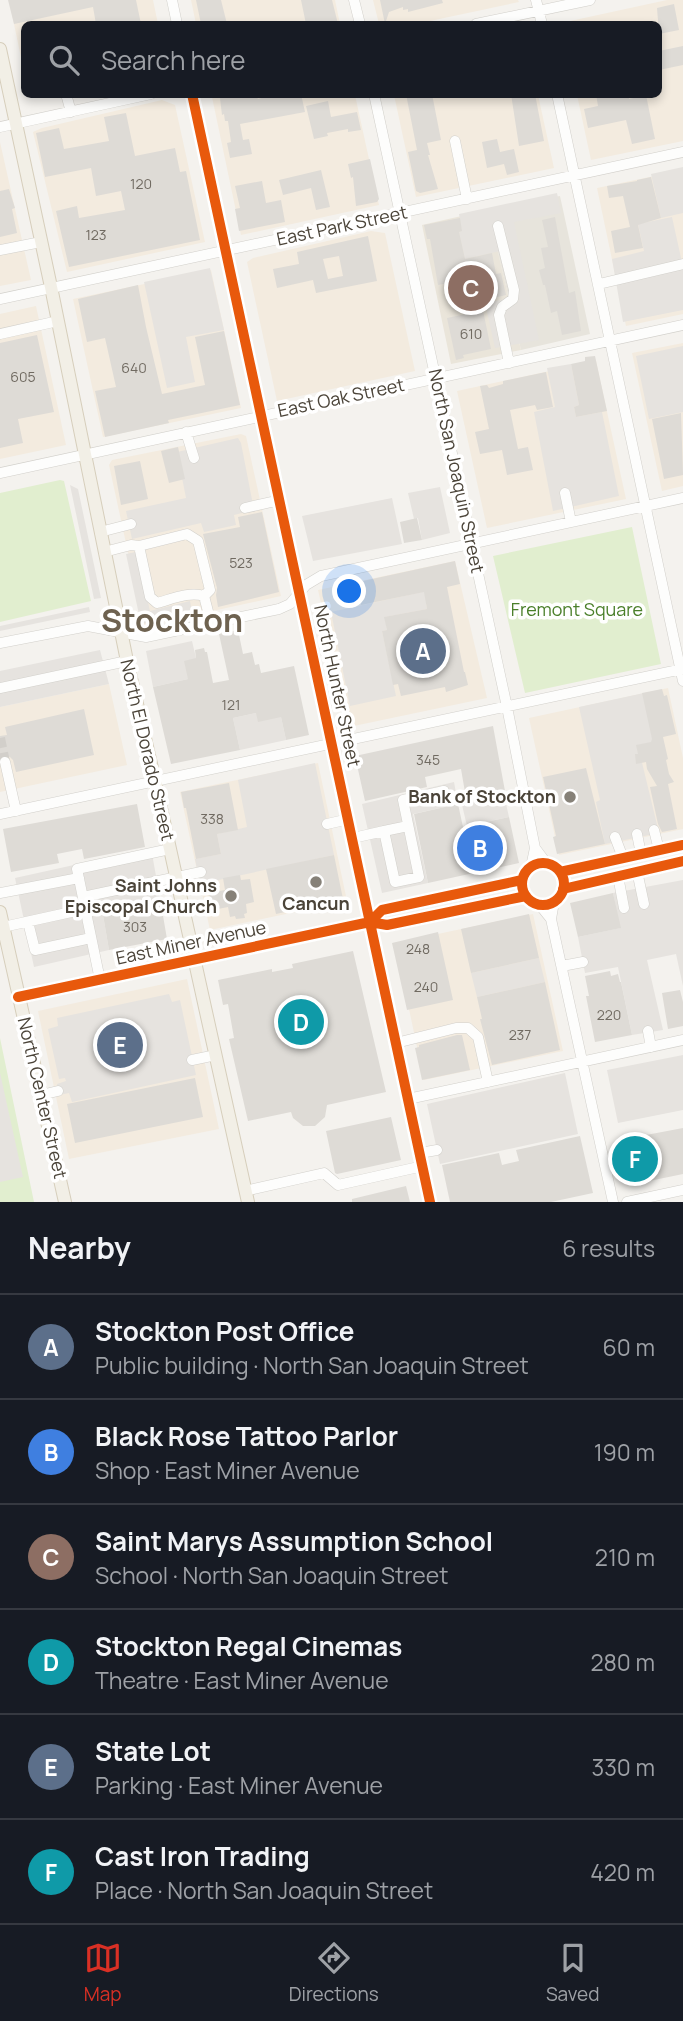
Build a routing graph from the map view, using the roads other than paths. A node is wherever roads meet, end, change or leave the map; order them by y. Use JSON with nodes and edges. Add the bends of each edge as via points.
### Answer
{"nodes":[{"id":1,"x":172,"y":0,"type":"edge"},
{"id":2,"x":354,"y":0,"type":"edge"},
{"id":3,"x":536,"y":0,"type":"edge"},
{"id":4,"x":590,"y":0,"type":"edge"},
{"id":5,"x":539,"y":11,"type":"junction"},
{"id":6,"x":176,"y":21,"type":"edge"},
{"id":7,"x":359,"y":21,"type":"edge"},
{"id":8,"x":491,"y":21,"type":"edge"},
{"id":9,"x":541,"y":21,"type":"edge"},
{"id":10,"x":0,"y":49,"type":"edge"},
{"id":11,"x":67,"y":98,"type":"edge"},
{"id":12,"x":133,"y":98,"type":"edge"},
{"id":13,"x":193,"y":98,"type":"edge"},
{"id":14,"x":375,"y":98,"type":"edge"},
{"id":15,"x":558,"y":98,"type":"edge"},
{"id":16,"x":71,"y":112,"type":"junction"},
{"id":17,"x":16,"y":123,"type":"junction"},
{"id":18,"x":0,"y":127,"type":"edge"},
{"id":19,"x":455,"y":141,"type":"dead end"},
{"id":20,"x":683,"y":152,"type":"edge"},
{"id":21,"x":575,"y":176,"type":"junction"},
{"id":22,"x":467,"y":199,"type":"junction"},
{"id":23,"x":400,"y":213,"type":"junction"},
{"id":24,"x":498,"y":226,"type":"dead end"},
{"id":25,"x":41,"y":242,"type":"junction"},
{"id":26,"x":0,"y":250,"type":"edge"},
{"id":27,"x":226,"y":251,"type":"junction"},
{"id":28,"x":683,"y":264,"type":"edge"},
{"id":29,"x":599,"y":284,"type":"junction"},
{"id":30,"x":51,"y":287,"type":"junction"},
{"id":31,"x":0,"y":299,"type":"edge"},
{"id":32,"x":58,"y":321,"type":"junction"},
{"id":33,"x":683,"y":326,"type":"edge"},
{"id":34,"x":0,"y":334,"type":"edge"},
{"id":35,"x":611,"y":341,"type":"junction"},
{"id":36,"x":509,"y":363,"type":"junction"},
{"id":37,"x":436,"y":378,"type":"junction"},
{"id":38,"x":262,"y":416,"type":"junction"},
{"id":39,"x":186,"y":432,"type":"junction"},
{"id":40,"x":83,"y":454,"type":"junction"},
{"id":41,"x":194,"y":458,"type":"dead end"},
{"id":42,"x":0,"y":473,"type":"edge"},
{"id":43,"x":565,"y":493,"type":"dead end"},
{"id":44,"x":683,"y":498,"type":"edge"},
{"id":45,"x":280,"y":500,"type":"junction"},
{"id":46,"x":645,"y":506,"type":"junction"},
{"id":47,"x":245,"y":508,"type":"dead end"},
{"id":48,"x":571,"y":522,"type":"junction"},
{"id":49,"x":131,"y":524,"type":"dead end"},
{"id":50,"x":100,"y":532,"type":"junction"},
{"id":51,"x":471,"y":543,"type":"junction"},
{"id":52,"x":139,"y":546,"type":"junction"},
{"id":53,"x":104,"y":552,"type":"junction"},
{"id":54,"x":299,"y":592,"type":"junction"},
{"id":55,"x":204,"y":596,"type":"junction"},
{"id":56,"x":211,"y":623,"type":"junction"},
{"id":57,"x":121,"y":632,"type":"junction"},
{"id":58,"x":0,"y":643,"type":"edge"},
{"id":59,"x":127,"y":661,"type":"junction"},
{"id":60,"x":682,"y":670,"type":"edge"},
{"id":61,"x":683,"y":681,"type":"edge"},
{"id":62,"x":0,"y":688,"type":"edge"},
{"id":63,"x":507,"y":707,"type":"junction"},
{"id":64,"x":332,"y":744,"type":"junction"},
{"id":65,"x":5,"y":762,"type":"dead end"},
{"id":66,"x":155,"y":781,"type":"junction"},
{"id":67,"x":443,"y":791,"type":"dead end"},
{"id":68,"x":16,"y":811,"type":"junction"},
{"id":69,"x":0,"y":814,"type":"edge"},
{"id":70,"x":348,"y":819,"type":"junction"},
{"id":71,"x":327,"y":824,"type":"dead end"},
{"id":72,"x":408,"y":826,"type":"junction"},
{"id":73,"x":654,"y":830,"type":"dead end"},
{"id":74,"x":384,"y":831,"type":"junction"},
{"id":75,"x":637,"y":834,"type":"dead end"},
{"id":76,"x":615,"y":837,"type":"dead end"},
{"id":77,"x":352,"y":838,"type":"junction"},
{"id":78,"x":683,"y":845,"type":"edge"},
{"id":79,"x":535,"y":848,"type":"junction"},
{"id":80,"x":170,"y":849,"type":"junction"},
{"id":81,"x":659,"y":850,"type":"junction"},
{"id":82,"x":641,"y":854,"type":"junction"},
{"id":83,"x":683,"y":861,"type":"edge"},
{"id":84,"x":547,"y":863,"type":"junction"},
{"id":85,"x":531,"y":867,"type":"junction"},
{"id":86,"x":620,"y":867,"type":"junction"},
{"id":87,"x":201,"y":872,"type":"dead end"},
{"id":88,"x":560,"y":872,"type":"junction"},
{"id":89,"x":637,"y":872,"type":"junction"},
{"id":90,"x":79,"y":877,"type":"junction"},
{"id":91,"x":177,"y":877,"type":"junction"},
{"id":92,"x":522,"y":880,"type":"junction"},
{"id":93,"x":563,"y":889,"type":"junction"},
{"id":94,"x":0,"y":893,"type":"edge"},
{"id":95,"x":526,"y":896,"type":"junction"},
{"id":96,"x":83,"y":897,"type":"junction"},
{"id":97,"x":554,"y":902,"type":"junction"},
{"id":98,"x":539,"y":904,"type":"junction"},
{"id":99,"x":644,"y":904,"type":"dead end"},
{"id":100,"x":624,"y":908,"type":"dead end"},
{"id":101,"x":85,"y":909,"type":"junction"},
{"id":102,"x":0,"y":912,"type":"edge"},
{"id":103,"x":551,"y":919,"type":"junction"},
{"id":104,"x":28,"y":922,"type":"junction"},
{"id":105,"x":370,"y":922,"type":"junction"},
{"id":106,"x":3,"y":927,"type":"junction"},
{"id":107,"x":92,"y":938,"type":"junction"},
{"id":108,"x":0,"y":950,"type":"edge"},
{"id":109,"x":195,"y":960,"type":"junction"},
{"id":110,"x":583,"y":961,"type":"dead end"},
{"id":111,"x":12,"y":966,"type":"junction"},
{"id":112,"x":562,"y":966,"type":"junction"},
{"id":113,"x":100,"y":980,"type":"junction"},
{"id":114,"x":18,"y":997,"type":"junction"},
{"id":115,"x":648,"y":1031,"type":"dead end"},
{"id":116,"x":683,"y":1040,"type":"edge"},
{"id":117,"x":396,"y":1043,"type":"junction"},
{"id":118,"x":652,"y":1047,"type":"junction"},
{"id":119,"x":216,"y":1055,"type":"junction"},
{"id":120,"x":192,"y":1060,"type":"dead end"},
{"id":121,"x":583,"y":1062,"type":"junction"},
{"id":122,"x":488,"y":1082,"type":"junction"},
{"id":123,"x":58,"y":1091,"type":"dead end"},
{"id":124,"x":41,"y":1095,"type":"junction"},
{"id":125,"x":408,"y":1099,"type":"junction"},
{"id":126,"x":437,"y":1150,"type":"dead end"},
{"id":127,"x":420,"y":1153,"type":"junction"},
{"id":128,"x":423,"y":1166,"type":"junction"},
{"id":129,"x":683,"y":1190,"type":"edge"},
{"id":130,"x":246,"y":1196,"type":"edge"},
{"id":131,"x":65,"y":1202,"type":"edge"},
{"id":132,"x":430,"y":1202,"type":"edge"},
{"id":133,"x":613,"y":1202,"type":"edge"},
{"id":134,"x":627,"y":1202,"type":"edge"}],
"edges":[{"from":1,"to":6,"type":"street"},
{"from":2,"to":7,"type":"street"},
{"from":3,"to":5,"type":"street"},
{"from":4,"to":5,"type":"street"},
{"from":5,"to":8,"type":"street"},
{"from":5,"to":9,"type":"street"},
{"from":10,"to":17,"type":"main road","name":"North El Dorado Street"},
{"from":11,"to":16,"type":"street"},
{"from":12,"to":16,"type":"street"},
{"from":13,"to":27,"type":"street","name":"North Hunter Street"},
{"from":14,"to":23,"type":"street","name":"North San Joaquin Street"},
{"from":15,"to":21,"type":"street"},
{"from":16,"to":17,"type":"street"},
{"from":17,"to":18,"type":"street"},
{"from":17,"to":25,"type":"main road","name":"North El Dorado Street"},
{"from":19,"to":22,"type":"street"},
{"from":20,"to":21,"type":"street","name":"East Park Street"},
{"from":21,"to":22,"type":"street","name":"East Park Street"},
{"from":21,"to":29,"type":"street"},
{"from":22,"to":23,"type":"street","name":"East Park Street"},
{"from":23,"to":27,"type":"street","name":"East Park Street"},
{"from":23,"to":37,"type":"street","name":"North San Joaquin Street"},
{"from":24,"to":36,"type":"street","via":[[514,290],[513,299],[499,315]]},
{"from":25,"to":26,"type":"street"},
{"from":25,"to":30,"type":"main road","name":"North El Dorado Street"},
{"from":27,"to":30,"type":"street","name":"East Park Street"},
{"from":27,"to":38,"type":"street","name":"North Hunter Street"},
{"from":28,"to":29,"type":"street"},
{"from":29,"to":35,"type":"street"},
{"from":30,"to":31,"type":"street","name":"East Park Street"},
{"from":30,"to":32,"type":"main road","name":"North El Dorado Street"},
{"from":32,"to":34,"type":"street"},
{"from":32,"to":40,"type":"main road","name":"North El Dorado Street"},
{"from":33,"to":35,"type":"street","name":"East Oak Street"},
{"from":35,"to":36,"type":"street","name":"East Oak Street"},
{"from":35,"to":46,"type":"street"},
{"from":36,"to":37,"type":"street","name":"East Oak Street"},
{"from":37,"to":38,"type":"street","name":"East Oak Street"},
{"from":37,"to":51,"type":"street","name":"North San Joaquin Street"},
{"from":38,"to":39,"type":"street","name":"East Oak Street"},
{"from":38,"to":45,"type":"street","name":"North Hunter Street"},
{"from":39,"to":40,"type":"street","name":"East Oak Street"},
{"from":39,"to":41,"type":"street"},
{"from":40,"to":42,"type":"street","name":"East Oak Street"},
{"from":40,"to":50,"type":"main road","name":"North El Dorado Street"},
{"from":43,"to":48,"type":"street"},
{"from":44,"to":46,"type":"street"},
{"from":45,"to":47,"type":"street"},
{"from":45,"to":54,"type":"street","name":"North Hunter Street"},
{"from":46,"to":48,"type":"street"},
{"from":46,"to":60,"type":"street"},
{"from":48,"to":51,"type":"street"},
{"from":49,"to":50,"type":"street"},
{"from":50,"to":53,"type":"main road","name":"North El Dorado Street"},
{"from":51,"to":54,"type":"street","via":[[321,576]]},
{"from":51,"to":63,"type":"street","name":"North San Joaquin Street"},
{"from":52,"to":53,"type":"street"},
{"from":52,"to":55,"type":"street","via":[[153,600]]},
{"from":52,"to":55,"type":"street","via":[[187,534],[198,541],[210,590]]},
{"from":53,"to":57,"type":"main road","name":"North El Dorado Street"},
{"from":54,"to":56,"type":"street","via":[[279,609]]},
{"from":54,"to":64,"type":"street","name":"North Hunter Street"},
{"from":55,"to":56,"type":"street"},
{"from":56,"to":57,"type":"street","via":[[146,637]]},
{"from":57,"to":58,"type":"street","via":[[88,626]]},
{"from":57,"to":59,"type":"main road","name":"North El Dorado Street"},
{"from":59,"to":62,"type":"street"},
{"from":59,"to":66,"type":"main road","name":"North El Dorado Street"},
{"from":60,"to":61,"type":"street"},
{"from":60,"to":63,"type":"street"},
{"from":63,"to":64,"type":"street"},
{"from":63,"to":79,"type":"street","name":"North San Joaquin Street"},
{"from":64,"to":66,"type":"street"},
{"from":64,"to":70,"type":"street","name":"North Hunter Street"},
{"from":65,"to":68,"type":"street"},
{"from":66,"to":68,"type":"street"},
{"from":66,"to":80,"type":"main road","name":"North El Dorado Street"},
{"from":67,"to":72,"type":"street","via":[[403,800]]},
{"from":68,"to":69,"type":"street"},
{"from":70,"to":71,"type":"street"},
{"from":70,"to":77,"type":"street","name":"North Hunter Street"},
{"from":72,"to":74,"type":"street"},
{"from":72,"to":74,"type":"street","via":[[419,877],[395,882]]},
{"from":73,"to":81,"type":"street"},
{"from":74,"to":77,"type":"street"},
{"from":75,"to":82,"type":"street"},
{"from":76,"to":86,"type":"street"},
{"from":77,"to":105,"type":"street","name":"North Hunter Street"},
{"from":78,"to":81,"type":"main road"},
{"from":79,"to":84,"type":"street","name":"North San Joaquin Street"},
{"from":79,"to":85,"type":"street","name":"North San Joaquin Street"},
{"from":80,"to":90,"type":"street","via":[[77,869]]},
{"from":80,"to":91,"type":"main road","name":"North El Dorado Street"},
{"from":81,"to":82,"type":"main road"},
{"from":82,"to":86,"type":"main road"},
{"from":83,"to":89,"type":"main road"},
{"from":84,"to":85,"type":"main road"},
{"from":84,"to":88,"type":"main road"},
{"from":85,"to":92,"type":"main road"},
{"from":86,"to":88,"type":"main road"},
{"from":86,"to":89,"type":"main road"},
{"from":86,"to":93,"type":"main road","via":[[598,881]]},
{"from":86,"to":100,"type":"street"},
{"from":87,"to":91,"type":"street"},
{"from":88,"to":93,"type":"main road"},
{"from":89,"to":99,"type":"street"},
{"from":90,"to":94,"type":"street"},
{"from":90,"to":96,"type":"street"},
{"from":91,"to":96,"type":"street"},
{"from":91,"to":109,"type":"main road","name":"North El Dorado Street"},
{"from":92,"to":95,"type":"main road"},
{"from":92,"to":105,"type":"main road","name":"East Miner Avenue","via":[[384,910]]},
{"from":93,"to":97,"type":"main road"},
{"from":95,"to":98,"type":"main road"},
{"from":95,"to":105,"type":"main road","name":"East Miner Avenue","via":[[386,925]]},
{"from":96,"to":101,"type":"street"},
{"from":97,"to":98,"type":"main road"},
{"from":97,"to":103,"type":"street"},
{"from":98,"to":103,"type":"street"},
{"from":101,"to":104,"type":"street"},
{"from":101,"to":107,"type":"street"},
{"from":102,"to":106,"type":"main road","name":"North Center Street"},
{"from":103,"to":112,"type":"street"},
{"from":104,"to":106,"type":"street"},
{"from":104,"to":107,"type":"street","via":[[35,950]]},
{"from":105,"to":109,"type":"main road","name":"East Miner Avenue"},
{"from":105,"to":117,"type":"street","name":"North Hunter Street"},
{"from":106,"to":111,"type":"main road","name":"North Center Street"},
{"from":107,"to":113,"type":"street"},
{"from":108,"to":111,"type":"street"},
{"from":109,"to":113,"type":"main road","name":"East Miner Avenue"},
{"from":109,"to":119,"type":"main road","name":"North El Dorado Street"},
{"from":110,"to":112,"type":"street"},
{"from":111,"to":114,"type":"main road","name":"North Center Street"},
{"from":112,"to":121,"type":"street"},
{"from":113,"to":114,"type":"main road","name":"East Miner Avenue"},
{"from":114,"to":124,"type":"main road","name":"North Center Street"},
{"from":115,"to":118,"type":"street"},
{"from":116,"to":118,"type":"street"},
{"from":117,"to":122,"type":"street","via":[[468,1028],[478,1037]]},
{"from":117,"to":125,"type":"street","name":"North Hunter Street"},
{"from":118,"to":121,"type":"street"},
{"from":119,"to":120,"type":"street"},
{"from":119,"to":130,"type":"main road","name":"North El Dorado Street"},
{"from":121,"to":122,"type":"street"},
{"from":121,"to":133,"type":"street"},
{"from":122,"to":125,"type":"street"},
{"from":123,"to":124,"type":"street"},
{"from":124,"to":131,"type":"main road","name":"North Center Street"},
{"from":125,"to":127,"type":"street","name":"North Hunter Street"},
{"from":126,"to":127,"type":"street"},
{"from":127,"to":128,"type":"street","name":"North Hunter Street"},
{"from":128,"to":130,"type":"street","via":[[338,1185],[324,1173]]},
{"from":128,"to":132,"type":"street","name":"North Hunter Street"},
{"from":129,"to":134,"type":"street"}]}
